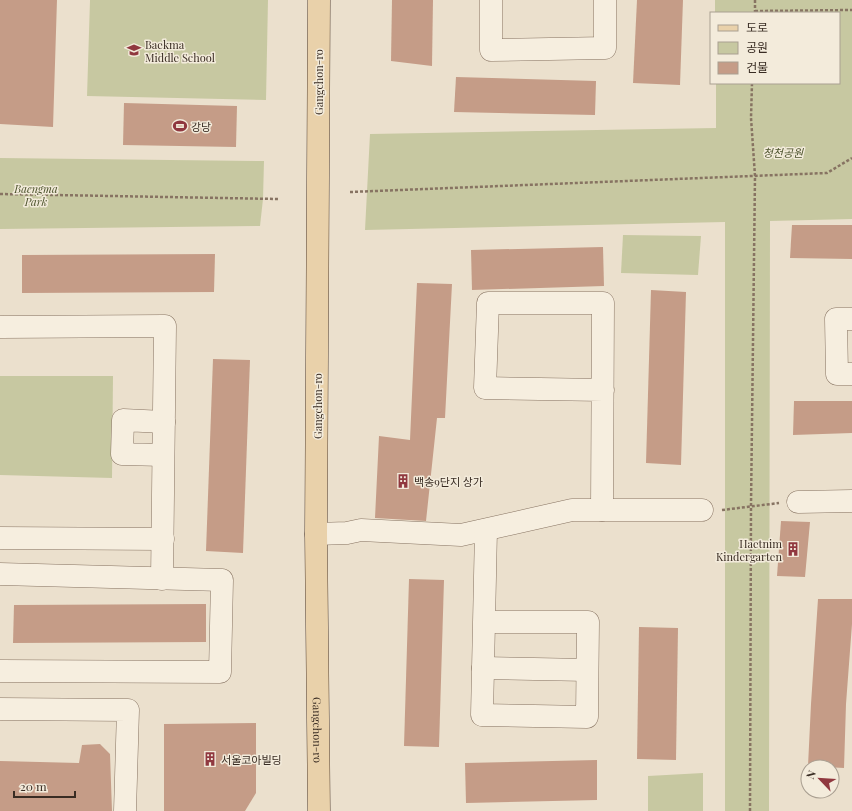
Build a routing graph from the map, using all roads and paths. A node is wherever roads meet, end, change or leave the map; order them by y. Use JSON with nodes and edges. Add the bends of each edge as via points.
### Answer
{"nodes":[{"id":1,"x":319,"y":0,"type":"edge"},
{"id":2,"x":491,"y":0,"type":"edge"},
{"id":3,"x":605,"y":0,"type":"edge"},
{"id":4,"x":755,"y":0,"type":"edge"},
{"id":5,"x":852,"y":10,"type":"edge"},
{"id":6,"x":755,"y":12,"type":"edge"},
{"id":7,"x":752,"y":84,"type":"edge"},
{"id":8,"x":852,"y":158,"type":"edge"},
{"id":9,"x":755,"y":176,"type":"junction"},
{"id":10,"x":350,"y":192,"type":"dead end"},
{"id":11,"x":0,"y":194,"type":"edge"},
{"id":12,"x":278,"y":199,"type":"dead end"},
{"id":13,"x":852,"y":319,"type":"edge"},
{"id":14,"x":0,"y":328,"type":"edge"},
{"id":15,"x":852,"y":374,"type":"edge"},
{"id":16,"x":603,"y":390,"type":"junction"},
{"id":17,"x":164,"y":422,"type":"junction"},
{"id":18,"x":163,"y":455,"type":"junction"},
{"id":19,"x":852,"y":501,"type":"edge"},
{"id":20,"x":798,"y":502,"type":"joint"},
{"id":21,"x":751,"y":506,"type":"junction"},
{"id":22,"x":602,"y":510,"type":"junction"},
{"id":23,"x":702,"y":510,"type":"joint"},
{"id":24,"x":486,"y":530,"type":"junction"},
{"id":25,"x":316,"y":534,"type":"junction"},
{"id":26,"x":0,"y":538,"type":"edge"},
{"id":27,"x":163,"y":539,"type":"junction"},
{"id":28,"x":0,"y":574,"type":"edge"},
{"id":29,"x":162,"y":579,"type":"junction"},
{"id":30,"x":484,"y":622,"type":"junction"},
{"id":31,"x":482,"y":668,"type":"junction"},
{"id":32,"x":587,"y":670,"type":"junction"},
{"id":33,"x":0,"y":672,"type":"edge"},
{"id":34,"x":0,"y":709,"type":"edge"},
{"id":35,"x":124,"y":811,"type":"edge"},
{"id":36,"x":319,"y":811,"type":"edge"},
{"id":37,"x":750,"y":811,"type":"edge"}],
"edges":[{"from":1,"to":25,"type":"main road","name":"Gangchon-ro"},
{"from":2,"to":3,"type":"street","via":[[491,50],[605,48]]},
{"from":4,"to":6,"type":"path"},
{"from":5,"to":6,"type":"path"},
{"from":7,"to":9,"type":"path","via":[[751,118]]},
{"from":8,"to":9,"type":"path","via":[[827,173]]},
{"from":9,"to":10,"type":"path"},
{"from":9,"to":21,"type":"path"},
{"from":11,"to":12,"type":"path"},
{"from":13,"to":15,"type":"street","via":[[836,319],[837,374]]},
{"from":14,"to":17,"type":"street","via":[[165,326]]},
{"from":16,"to":16,"type":"street","via":[[603,303],[488,303],[485,388]]},
{"from":16,"to":22,"type":"street"},
{"from":17,"to":18,"type":"street"},
{"from":17,"to":18,"type":"street","via":[[122,420],[122,454]]},
{"from":18,"to":27,"type":"street"},
{"from":19,"to":20,"type":"street"},
{"from":20,"to":21,"type":"path"},
{"from":21,"to":23,"type":"path"},
{"from":21,"to":37,"type":"path"},
{"from":22,"to":23,"type":"street"},
{"from":22,"to":24,"type":"street","via":[[572,510]]},
{"from":24,"to":25,"type":"street","via":[[461,535],[361,530]]},
{"from":24,"to":30,"type":"street"},
{"from":25,"to":36,"type":"main road","name":"Gangchon-ro"},
{"from":26,"to":27,"type":"street"},
{"from":27,"to":29,"type":"street"},
{"from":28,"to":29,"type":"street"},
{"from":29,"to":33,"type":"street","via":[[222,580],[220,672]]},
{"from":30,"to":31,"type":"street"},
{"from":30,"to":32,"type":"street","via":[[588,622]]},
{"from":31,"to":32,"type":"street"},
{"from":31,"to":32,"type":"street","via":[[482,715],[587,717]]},
{"from":34,"to":35,"type":"street","via":[[128,710]]}]}
